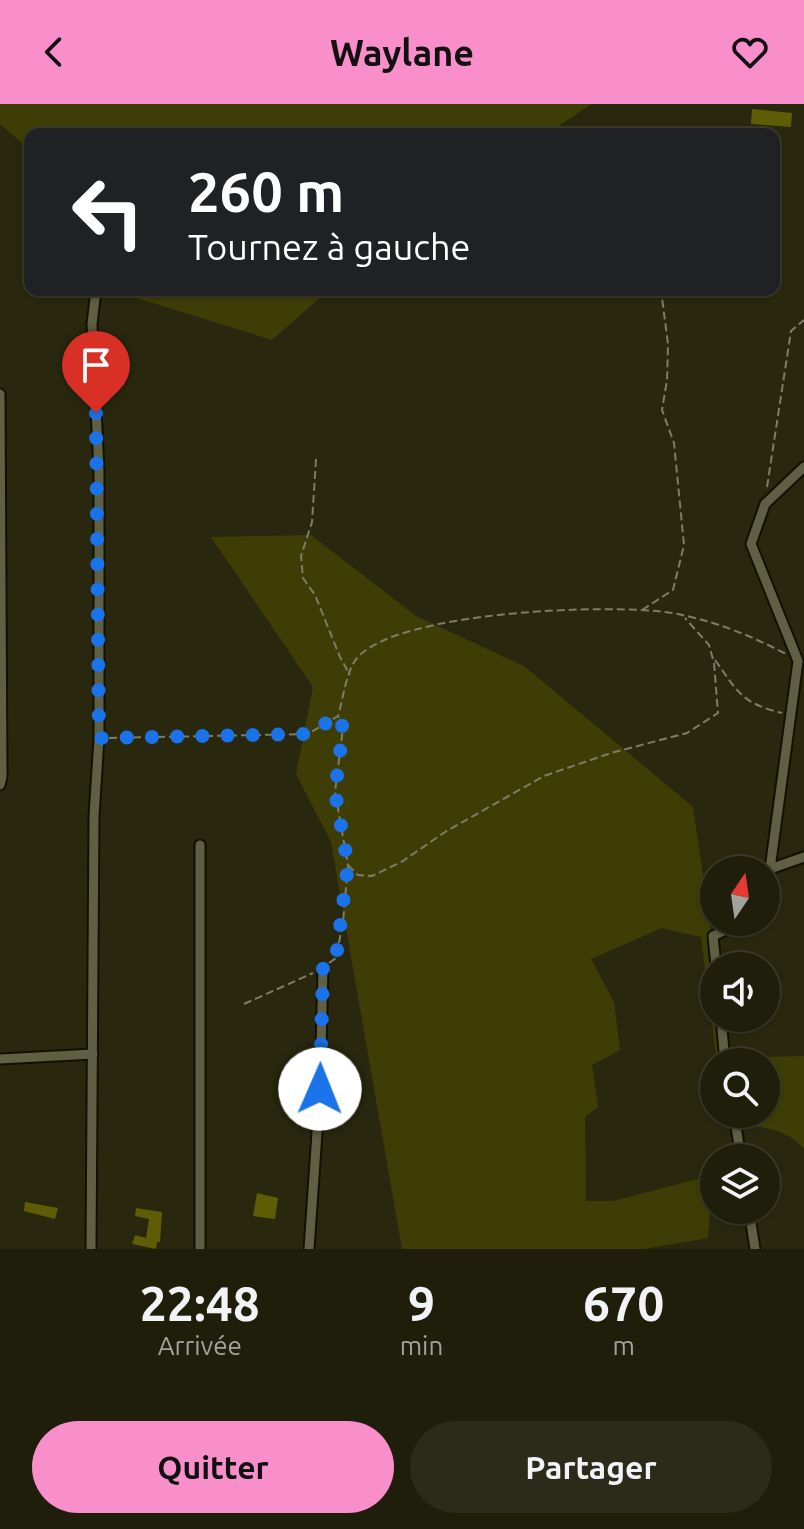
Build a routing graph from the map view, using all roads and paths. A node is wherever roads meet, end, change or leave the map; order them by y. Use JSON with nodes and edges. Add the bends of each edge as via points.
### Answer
{"nodes":[{"id":1,"x":95,"y":296,"type":"edge"},
{"id":2,"x":662,"y":296,"type":"edge"},
{"id":3,"x":804,"y":320,"type":"edge"},
{"id":4,"x":0,"y":394,"type":"edge"},
{"id":5,"x":316,"y":459,"type":"dead end"},
{"id":6,"x":804,"y":467,"type":"edge"},
{"id":7,"x":765,"y":504,"type":"junction"},
{"id":8,"x":640,"y":611,"type":"junction"},
{"id":9,"x":683,"y":616,"type":"junction"},
{"id":10,"x":712,"y":655,"type":"junction"},
{"id":11,"x":798,"y":661,"type":"junction"},
{"id":12,"x":351,"y":676,"type":"junction"},
{"id":13,"x":791,"y":714,"type":"junction"},
{"id":14,"x":338,"y":716,"type":"junction"},
{"id":15,"x":99,"y":738,"type":"junction"},
{"id":16,"x":0,"y":785,"type":"edge"},
{"id":17,"x":200,"y":845,"type":"dead end"},
{"id":18,"x":771,"y":856,"type":"edge"},
{"id":19,"x":804,"y":857,"type":"edge"},
{"id":20,"x":348,"y":865,"type":"junction"},
{"id":21,"x":780,"y":868,"type":"edge"},
{"id":22,"x":323,"y":968,"type":"junction"},
{"id":23,"x":244,"y":1004,"type":"dead end"},
{"id":24,"x":93,"y":1054,"type":"junction"},
{"id":25,"x":0,"y":1059,"type":"edge"},
{"id":26,"x":751,"y":1224,"type":"edge"},
{"id":27,"x":91,"y":1249,"type":"edge"},
{"id":28,"x":200,"y":1249,"type":"edge"},
{"id":29,"x":309,"y":1249,"type":"edge"},
{"id":30,"x":755,"y":1249,"type":"edge"}],
"edges":[{"from":1,"to":15,"type":"street"},
{"from":2,"to":8,"type":"path","via":[[668,344],[662,410],[674,443],[684,545],[673,590]]},
{"from":3,"to":7,"type":"path","via":[[791,331]]},
{"from":4,"to":16,"type":"street"},
{"from":5,"to":12,"type":"path","via":[[312,522],[301,556],[303,578]]},
{"from":6,"to":7,"type":"street"},
{"from":7,"to":11,"type":"street","via":[[751,544]]},
{"from":8,"to":9,"type":"path"},
{"from":8,"to":12,"type":"path","via":[[497,614],[437,623],[371,646],[355,661]]},
{"from":9,"to":10,"type":"path"},
{"from":9,"to":11,"type":"path","via":[[750,635]]},
{"from":10,"to":13,"type":"path","via":[[742,698]]},
{"from":10,"to":20,"type":"path","via":[[718,713],[687,733],[544,776],[372,876],[358,875]]},
{"from":11,"to":13,"type":"street"},
{"from":12,"to":14,"type":"path"},
{"from":13,"to":18,"type":"street"},
{"from":14,"to":15,"type":"path","via":[[308,734]]},
{"from":14,"to":20,"type":"path","via":[[343,728],[335,792]]},
{"from":15,"to":24,"type":"street"},
{"from":17,"to":28,"type":"street"},
{"from":19,"to":21,"type":"street"},
{"from":20,"to":22,"type":"path","via":[[336,958]]},
{"from":22,"to":23,"type":"path"},
{"from":22,"to":29,"type":"street"},
{"from":24,"to":25,"type":"street"},
{"from":24,"to":27,"type":"street"},
{"from":26,"to":30,"type":"street"}]}
